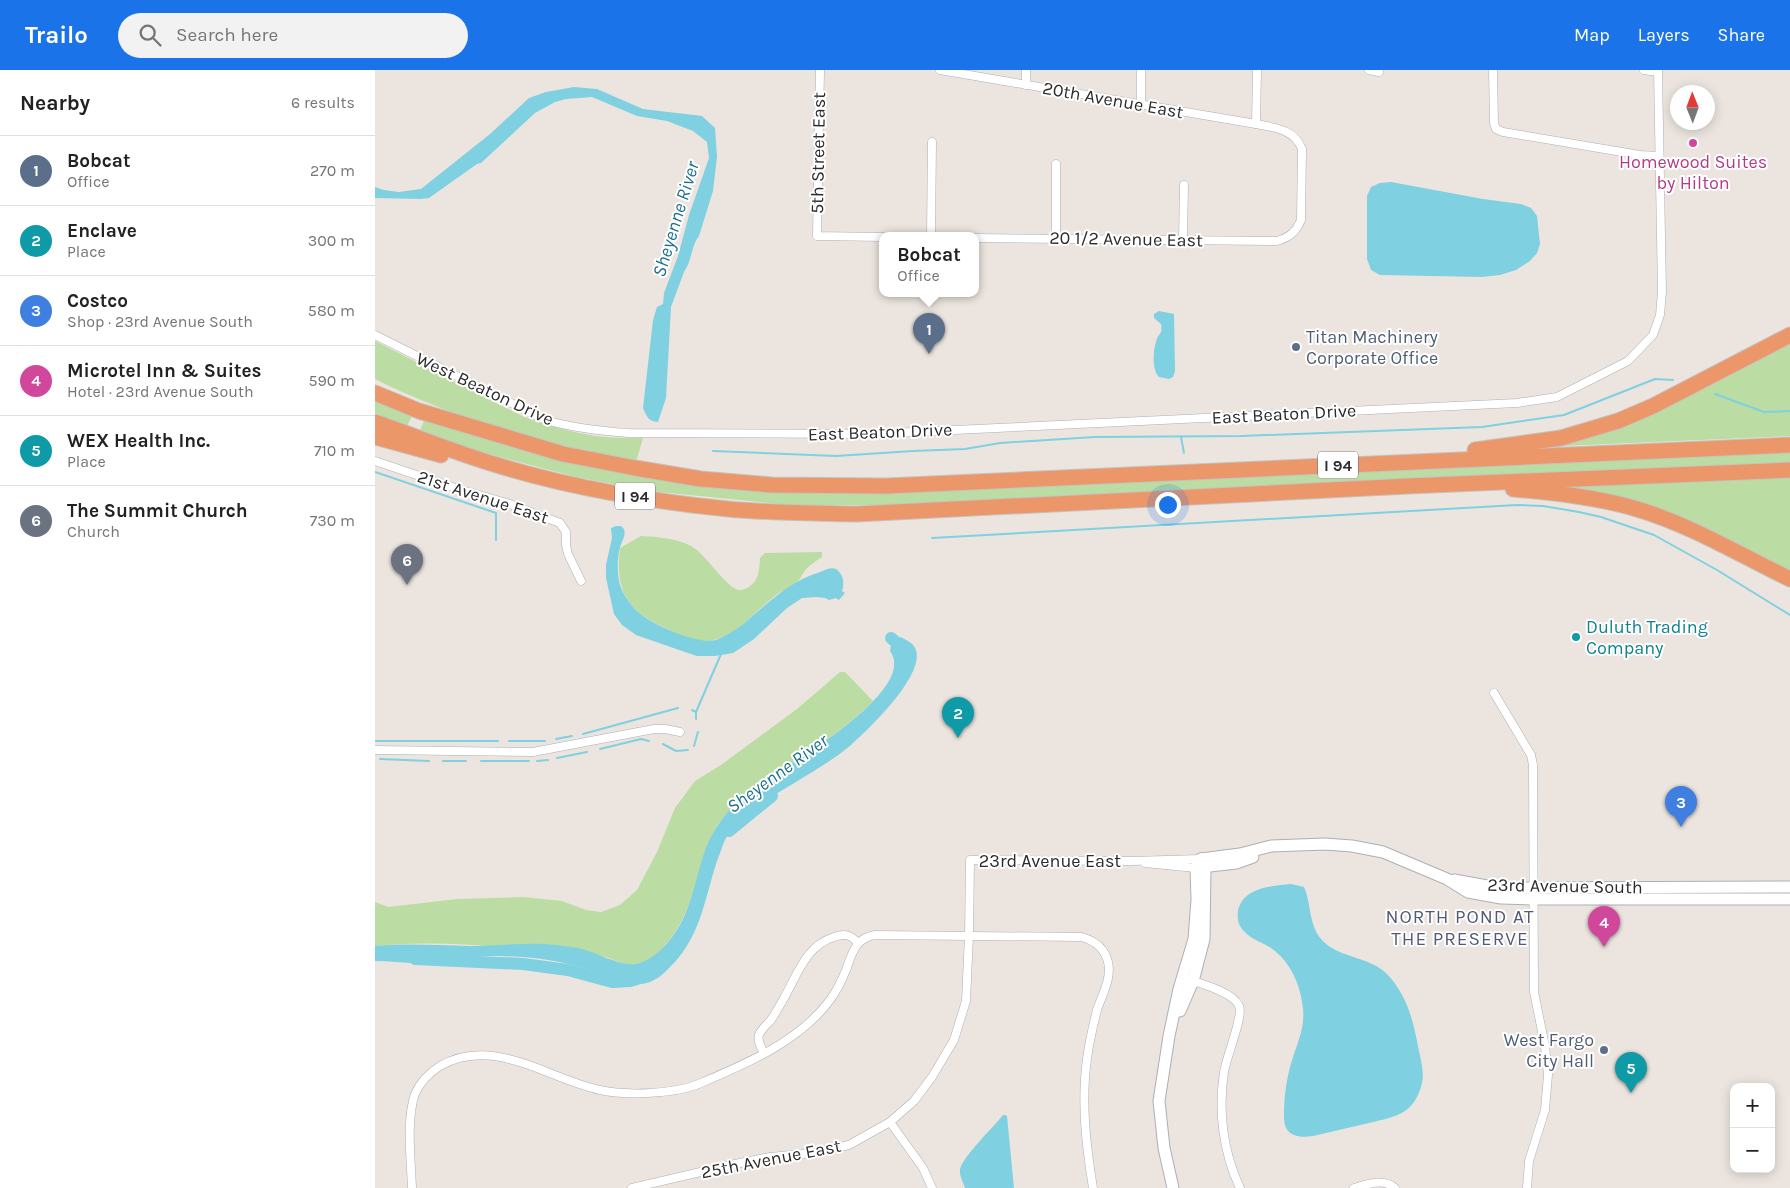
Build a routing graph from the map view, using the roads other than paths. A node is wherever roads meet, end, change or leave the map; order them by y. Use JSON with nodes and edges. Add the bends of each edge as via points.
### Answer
{"nodes":[{"id":1,"x":820,"y":70,"type":"edge"},
{"id":2,"x":939,"y":70,"type":"edge"},
{"id":3,"x":1026,"y":70,"type":"edge"},
{"id":4,"x":1141,"y":70,"type":"edge"},
{"id":5,"x":1257,"y":70,"type":"edge"},
{"id":6,"x":1369,"y":70,"type":"edge"},
{"id":7,"x":1493,"y":70,"type":"edge"},
{"id":8,"x":1644,"y":70,"type":"edge"},
{"id":9,"x":1657,"y":71,"type":"edge"},
{"id":10,"x":1379,"y":72,"type":"dead end"},
{"id":11,"x":1026,"y":85,"type":"junction"},
{"id":12,"x":1141,"y":104,"type":"junction"},
{"id":13,"x":1257,"y":124,"type":"junction"},
{"id":14,"x":932,"y":142,"type":"dead end"},
{"id":15,"x":1659,"y":156,"type":"junction"},
{"id":16,"x":1056,"y":164,"type":"dead end"},
{"id":17,"x":1184,"y":185,"type":"dead end"},
{"id":18,"x":931,"y":232,"type":"edge"},
{"id":19,"x":879,"y":237,"type":"edge"},
{"id":20,"x":979,"y":238,"type":"edge"},
{"id":21,"x":1056,"y":238,"type":"junction"},
{"id":22,"x":1183,"y":240,"type":"junction"},
{"id":23,"x":1277,"y":241,"type":"joint"},
{"id":24,"x":1790,"y":335,"type":"edge"},
{"id":25,"x":375,"y":336,"type":"edge"},
{"id":26,"x":375,"y":384,"type":"edge"},
{"id":27,"x":375,"y":393,"type":"edge"},
{"id":28,"x":419,"y":411,"type":"junction"},
{"id":29,"x":375,"y":422,"type":"edge"},
{"id":30,"x":629,"y":433,"type":"joint"},
{"id":31,"x":375,"y":437,"type":"edge"},
{"id":32,"x":1790,"y":445,"type":"edge"},
{"id":33,"x":375,"y":461,"type":"edge"},
{"id":34,"x":487,"y":462,"type":"junction"},
{"id":35,"x":1385,"y":463,"type":"junction"},
{"id":36,"x":1790,"y":470,"type":"edge"},
{"id":37,"x":1409,"y":486,"type":"junction"},
{"id":38,"x":1790,"y":579,"type":"edge"},
{"id":39,"x":581,"y":581,"type":"dead end"},
{"id":40,"x":1494,"y":693,"type":"dead end"},
{"id":41,"x":680,"y":732,"type":"dead end"},
{"id":42,"x":375,"y":750,"type":"edge"},
{"id":43,"x":970,"y":860,"type":"joint"},
{"id":44,"x":1201,"y":865,"type":"junction"},
{"id":45,"x":1447,"y":879,"type":"joint"},
{"id":46,"x":1790,"y":887,"type":"edge"},
{"id":47,"x":1534,"y":893,"type":"junction"},
{"id":48,"x":1790,"y":899,"type":"edge"},
{"id":49,"x":969,"y":936,"type":"junction"},
{"id":50,"x":858,"y":943,"type":"junction"},
{"id":51,"x":1188,"y":979,"type":"junction"},
{"id":52,"x":763,"y":1053,"type":"junction"},
{"id":53,"x":890,"y":1122,"type":"junction"},
{"id":54,"x":1173,"y":1185,"type":"edge"},
{"id":55,"x":412,"y":1188,"type":"edge"},
{"id":56,"x":632,"y":1188,"type":"edge"},
{"id":57,"x":932,"y":1188,"type":"edge"},
{"id":58,"x":1093,"y":1188,"type":"edge"},
{"id":59,"x":1239,"y":1188,"type":"edge"},
{"id":60,"x":1354,"y":1188,"type":"edge"},
{"id":61,"x":1395,"y":1188,"type":"edge"},
{"id":62,"x":1527,"y":1188,"type":"edge"}],
"edges":[{"from":1,"to":19,"type":"street","name":"5th Street East","via":[[817,236]]},
{"from":2,"to":11,"type":"street","name":"20th Avenue East"},
{"from":3,"to":11,"type":"street"},
{"from":4,"to":12,"type":"street"},
{"from":5,"to":13,"type":"street"},
{"from":6,"to":10,"type":"street"},
{"from":7,"to":15,"type":"street","via":[[1496,129],[1640,156]]},
{"from":8,"to":9,"type":"street"},
{"from":9,"to":15,"type":"street","name":"East Beaton Drive"},
{"from":11,"to":12,"type":"street","name":"20th Avenue East"},
{"from":12,"to":13,"type":"street","name":"20th Avenue East"},
{"from":13,"to":23,"type":"street","name":"20th Avenue East","via":[[1291,133],[1302,149],[1301,220],[1297,230]]},
{"from":14,"to":18,"type":"street"},
{"from":15,"to":30,"type":"street","name":"East Beaton Drive","via":[[1662,292],[1660,315],[1653,335],[1628,361],[1557,397],[1517,403],[870,434]]},
{"from":16,"to":21,"type":"street"},
{"from":17,"to":22,"type":"street"},
{"from":20,"to":21,"type":"street","name":"20 1/2 Avenue East"},
{"from":21,"to":22,"type":"street","name":"20 1/2 Avenue East"},
{"from":22,"to":23,"type":"street","name":"20 1/2 Avenue East"},
{"from":24,"to":35,"type":"highway","via":[[1635,414],[1589,431],[1561,438]]},
{"from":25,"to":30,"type":"street","name":"West Beaton Drive","via":[[545,420],[595,431]]},
{"from":26,"to":28,"type":"highway"},
{"from":27,"to":28,"type":"highway","number":"I 94"},
{"from":28,"to":35,"type":"highway","number":"I 94","via":[[563,454],[701,479],[771,485],[886,486]]},
{"from":29,"to":34,"type":"highway","number":"I 94"},
{"from":31,"to":34,"type":"highway","via":[[448,457]]},
{"from":32,"to":35,"type":"highway","number":"I 94"},
{"from":33,"to":39,"type":"street","name":"21st Avenue East","via":[[560,523],[566,532],[568,554]]},
{"from":34,"to":37,"type":"highway","number":"I 94","via":[[570,484],[647,498],[727,509],[828,514]]},
{"from":36,"to":37,"type":"highway","number":"I 94"},
{"from":37,"to":38,"type":"highway","via":[[1551,492],[1623,506],[1660,517]]},
{"from":40,"to":47,"type":"street","via":[[1533,758]]},
{"from":41,"to":42,"type":"street","via":[[654,729],[533,752]]},
{"from":43,"to":44,"type":"street","name":"23rd Avenue East"},
{"from":43,"to":49,"type":"street","name":"25th Avenue East"},
{"from":44,"to":45,"type":"street","name":"23rd Avenue East","via":[[1262,847],[1325,844],[1383,852]]},
{"from":44,"to":51,"type":"street","via":[[1204,939]]},
{"from":45,"to":47,"type":"street","name":"23rd Avenue South"},
{"from":46,"to":47,"type":"street","name":"23rd Avenue South"},
{"from":47,"to":48,"type":"street","name":"23rd Avenue South"},
{"from":47,"to":62,"type":"street","via":[[1534,992],[1548,1075],[1545,1110],[1529,1161]]},
{"from":49,"to":50,"type":"street","via":[[868,936]]},
{"from":49,"to":53,"type":"street","name":"25th Avenue East","via":[[966,1001],[954,1040],[914,1102]]},
{"from":49,"to":58,"type":"street","via":[[1082,937],[1104,951],[1109,975],[1097,1009],[1084,1099]]},
{"from":50,"to":52,"type":"street","via":[[835,992],[821,1012],[804,1029]]},
{"from":50,"to":52,"type":"street","via":[[853,937],[839,935],[815,946],[807,955],[758,1037]]},
{"from":51,"to":54,"type":"street","via":[[1169,1036],[1159,1101],[1164,1148]]},
{"from":51,"to":59,"type":"street","via":[[1232,997],[1241,1009],[1224,1071],[1221,1108],[1225,1144]]},
{"from":52,"to":55,"type":"street","via":[[684,1089],[623,1093],[583,1085],[501,1057],[478,1056],[447,1062],[431,1072],[415,1094],[411,1122]]},
{"from":53,"to":56,"type":"street","name":"25th Avenue East","via":[[849,1145],[814,1153],[770,1157]]},
{"from":53,"to":57,"type":"street","via":[[923,1168]]},
{"from":60,"to":61,"type":"street","via":[[1379,1182]]}]}
